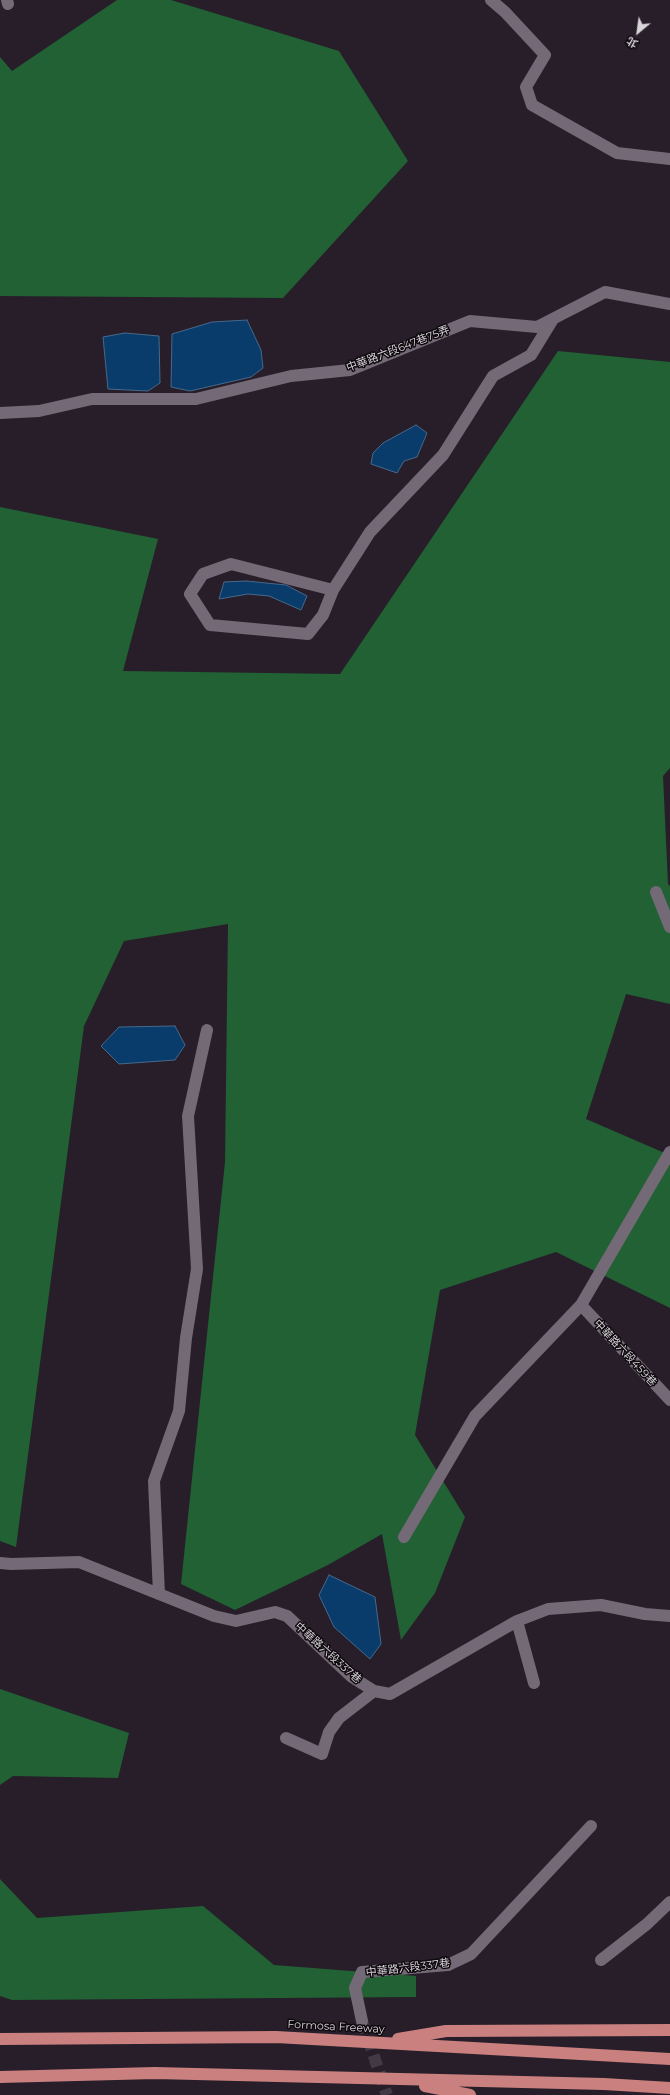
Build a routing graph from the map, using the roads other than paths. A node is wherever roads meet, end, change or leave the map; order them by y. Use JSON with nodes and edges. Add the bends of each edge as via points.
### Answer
{"nodes":[{"id":1,"x":491,"y":0,"type":"edge"},
{"id":2,"x":670,"y":159,"type":"edge"},
{"id":3,"x":670,"y":304,"type":"edge"},
{"id":4,"x":553,"y":319,"type":"junction"},
{"id":5,"x":0,"y":413,"type":"edge"},
{"id":6,"x":333,"y":590,"type":"junction"},
{"id":7,"x":656,"y":892,"type":"dead end"},
{"id":8,"x":670,"y":927,"type":"edge"},
{"id":9,"x":207,"y":1030,"type":"dead end"},
{"id":10,"x":670,"y":1152,"type":"edge"},
{"id":11,"x":581,"y":1305,"type":"junction"},
{"id":12,"x":670,"y":1400,"type":"edge"},
{"id":13,"x":404,"y":1537,"type":"dead end"},
{"id":14,"x":0,"y":1563,"type":"edge"},
{"id":15,"x":159,"y":1594,"type":"junction"},
{"id":16,"x":670,"y":1616,"type":"edge"},
{"id":17,"x":517,"y":1621,"type":"junction"},
{"id":18,"x":534,"y":1683,"type":"dead end"},
{"id":19,"x":374,"y":1691,"type":"junction"},
{"id":20,"x":286,"y":1738,"type":"dead end"},
{"id":21,"x":591,"y":1826,"type":"dead end"},
{"id":22,"x":670,"y":1902,"type":"edge"},
{"id":23,"x":601,"y":1960,"type":"dead end"},
{"id":24,"x":362,"y":2022,"type":"tunnel mouth"},
{"id":25,"x":670,"y":2030,"type":"edge"},
{"id":26,"x":0,"y":2039,"type":"edge"},
{"id":27,"x":378,"y":2042,"type":"junction"},
{"id":28,"x":670,"y":2059,"type":"edge"},
{"id":29,"x":0,"y":2077,"type":"edge"},
{"id":30,"x":396,"y":2080,"type":"junction"},
{"id":31,"x":670,"y":2088,"type":"edge"},
{"id":32,"x":470,"y":2095,"type":"edge"}],
"edges":[{"from":1,"to":2,"type":"lane","via":[[545,55],[526,86],[532,105],[617,153]]},
{"from":3,"to":4,"type":"lane","name":"中華路六段647巷75弄","via":[[605,292]]},
{"from":4,"to":5,"type":"lane","name":"中華路六段647巷75弄","via":[[537,327],[470,321],[350,370],[291,376],[196,399],[92,399],[39,411]]},
{"from":4,"to":6,"type":"lane","via":[[531,355],[494,376],[443,455],[370,532]]},
{"from":6,"to":6,"type":"lane","via":[[231,564],[203,574],[190,594],[210,625],[308,634],[323,615]]},
{"from":7,"to":8,"type":"lane"},
{"from":9,"to":15,"type":"lane","via":[[188,1116],[197,1270],[186,1338],[179,1411],[154,1481]]},
{"from":10,"to":11,"type":"lane"},
{"from":11,"to":12,"type":"lane","name":"中華路六段459巷"},
{"from":11,"to":13,"type":"lane","via":[[475,1416]]},
{"from":14,"to":15,"type":"lane","name":"中華路六段337巷","via":[[79,1562]]},
{"from":15,"to":19,"type":"lane","name":"中華路六段337巷","via":[[214,1616],[236,1621],[275,1612],[287,1616],[352,1677]]},
{"from":16,"to":17,"type":"lane","name":"中華路六段337巷","via":[[601,1605],[548,1609]]},
{"from":17,"to":18,"type":"lane"},
{"from":17,"to":19,"type":"lane","name":"中華路六段337巷","via":[[390,1694]]},
{"from":19,"to":20,"type":"lane","via":[[339,1718],[329,1732],[322,1754]]},
{"from":21,"to":24,"type":"lane","name":"中華路六段337巷","via":[[471,1954],[448,1965],[362,1972],[355,1988]]},
{"from":22,"to":23,"type":"lane","via":[[647,1924]]},
{"from":25,"to":27,"type":"highway","via":[[446,2031]]},
{"from":26,"to":27,"type":"highway","name":"Formosa Freeway","via":[[276,2037]]},
{"from":27,"to":28,"type":"highway","name":"Formosa Freeway"},
{"from":29,"to":30,"type":"highway","via":[[155,2074]]},
{"from":30,"to":31,"type":"highway","via":[[604,2084]]},
{"from":30,"to":32,"type":"highway"}]}
